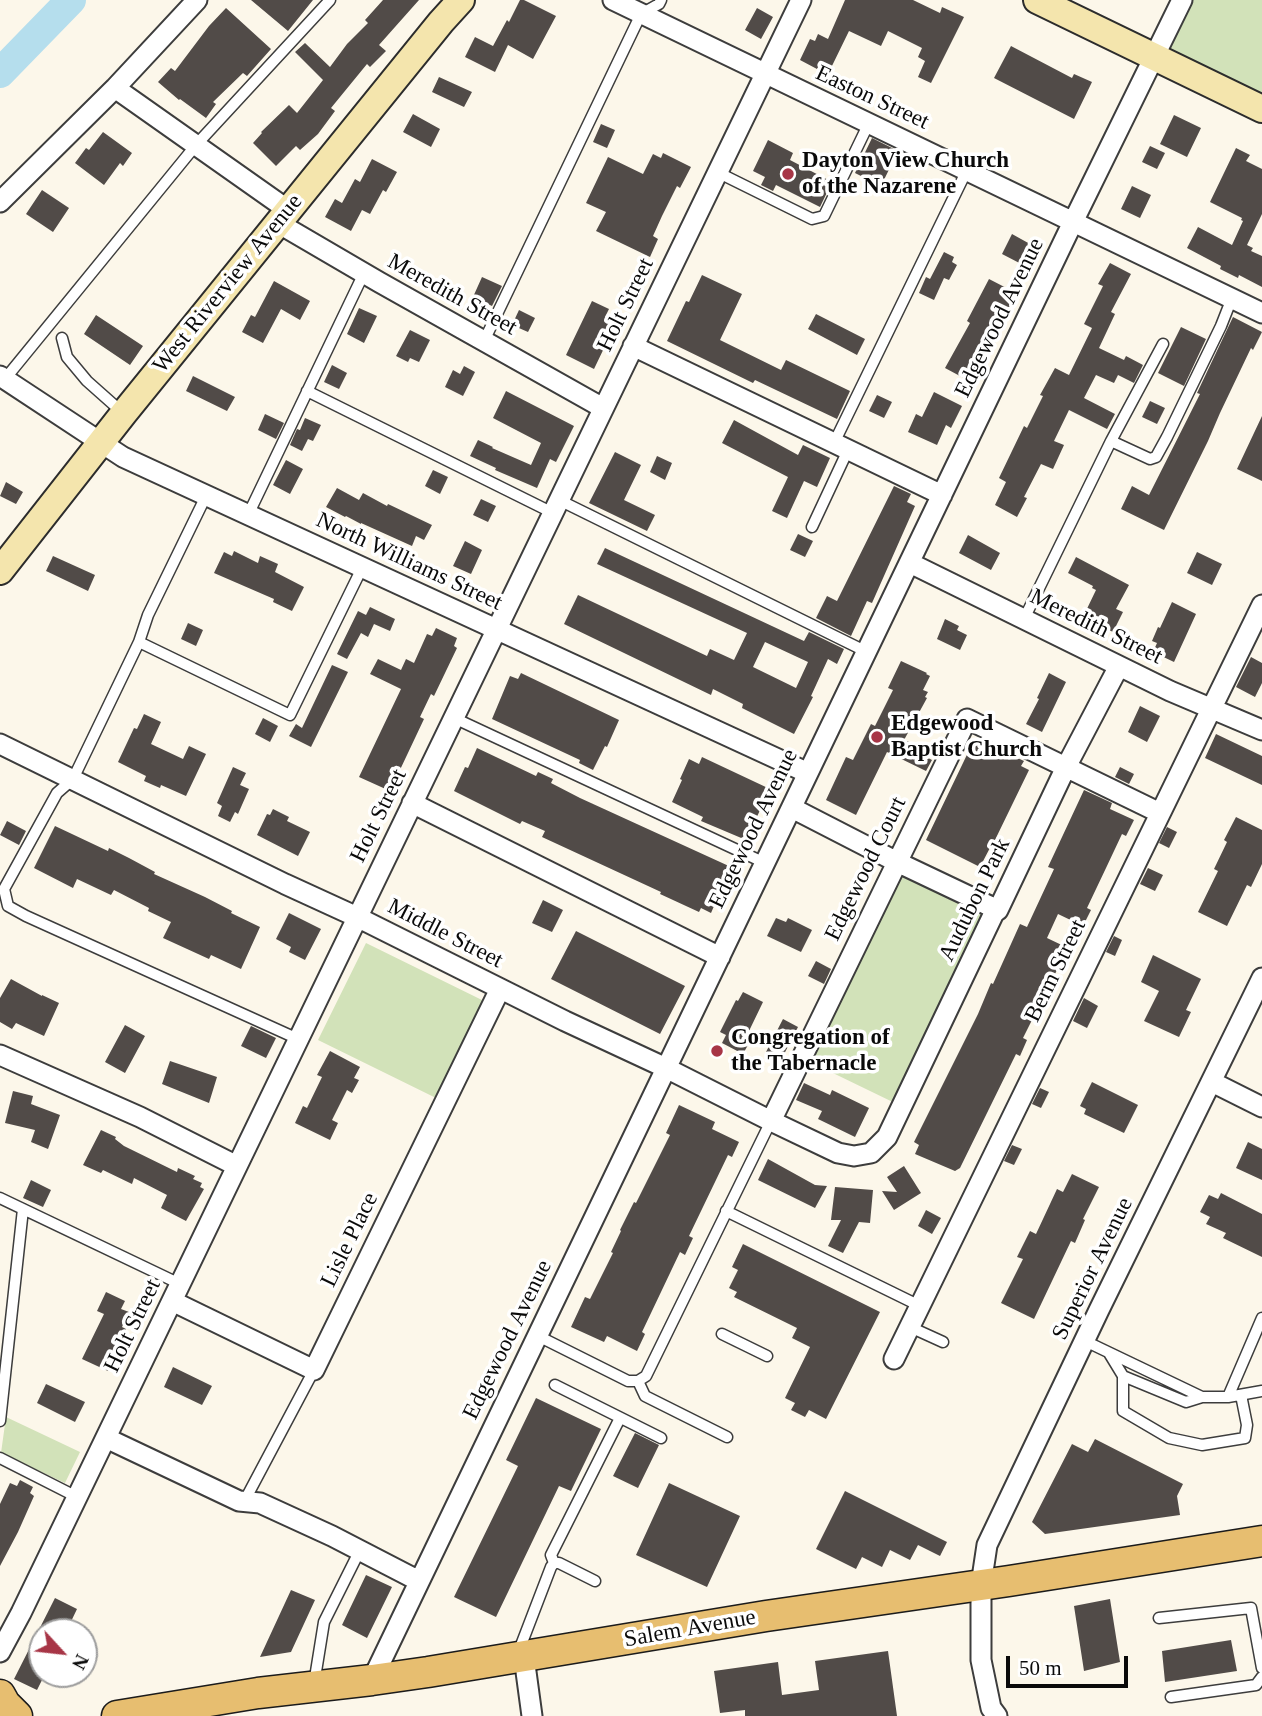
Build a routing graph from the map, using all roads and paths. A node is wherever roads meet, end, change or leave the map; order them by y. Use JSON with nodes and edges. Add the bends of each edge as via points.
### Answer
{"nodes":[{"id":1,"x":197,"y":0,"type":"edge"},
{"id":2,"x":330,"y":0,"type":"edge"},
{"id":3,"x":461,"y":0,"type":"edge"},
{"id":4,"x":613,"y":0,"type":"edge"},
{"id":5,"x":661,"y":0,"type":"edge"},
{"id":6,"x":800,"y":0,"type":"edge"},
{"id":7,"x":1037,"y":0,"type":"edge"},
{"id":8,"x":1182,"y":0,"type":"edge"},
{"id":9,"x":641,"y":14,"type":"junction"},
{"id":10,"x":1155,"y":56,"type":"junction"},
{"id":11,"x":765,"y":74,"type":"junction"},
{"id":12,"x":114,"y":88,"type":"junction"},
{"id":13,"x":1262,"y":109,"type":"edge"},
{"id":14,"x":869,"y":123,"type":"junction"},
{"id":15,"x":196,"y":145,"type":"junction"},
{"id":16,"x":967,"y":170,"type":"junction"},
{"id":17,"x":717,"y":172,"type":"junction"},
{"id":18,"x":0,"y":202,"type":"edge"},
{"id":19,"x":283,"y":216,"type":"junction"},
{"id":20,"x":1073,"y":222,"type":"junction"},
{"id":21,"x":364,"y":273,"type":"junction"},
{"id":22,"x":1232,"y":298,"type":"junction"},
{"id":23,"x":1262,"y":313,"type":"edge"},
{"id":24,"x":62,"y":338,"type":"dead end"},
{"id":25,"x":484,"y":341,"type":"junction"},
{"id":26,"x":1163,"y":344,"type":"dead end"},
{"id":27,"x":634,"y":346,"type":"junction"},
{"id":28,"x":2,"y":377,"type":"edge"},
{"id":29,"x":307,"y":391,"type":"junction"},
{"id":30,"x":603,"y":408,"type":"junction"},
{"id":31,"x":124,"y":413,"type":"junction"},
{"id":32,"x":1111,"y":440,"type":"junction"},
{"id":33,"x":100,"y":442,"type":"junction"},
{"id":34,"x":841,"y":447,"type":"junction"},
{"id":35,"x":942,"y":495,"type":"junction"},
{"id":36,"x":206,"y":496,"type":"junction"},
{"id":37,"x":556,"y":506,"type":"junction"},
{"id":38,"x":248,"y":515,"type":"junction"},
{"id":39,"x":812,"y":527,"type":"dead end"},
{"id":40,"x":910,"y":563,"type":"junction"},
{"id":41,"x":362,"y":568,"type":"junction"},
{"id":42,"x":0,"y":572,"type":"edge"},
{"id":43,"x":1262,"y":605,"type":"edge"},
{"id":44,"x":1024,"y":619,"type":"junction"},
{"id":45,"x":496,"y":630,"type":"junction"},
{"id":46,"x":139,"y":642,"type":"junction"},
{"id":47,"x":867,"y":652,"type":"junction"},
{"id":48,"x":1119,"y":666,"type":"junction"},
{"id":49,"x":1211,"y":708,"type":"junction"},
{"id":50,"x":454,"y":718,"type":"junction"},
{"id":51,"x":1262,"y":730,"type":"edge"},
{"id":52,"x":0,"y":744,"type":"edge"},
{"id":53,"x":1066,"y":767,"type":"junction"},
{"id":54,"x":808,"y":774,"type":"junction"},
{"id":55,"x":73,"y":779,"type":"junction"},
{"id":56,"x":412,"y":803,"type":"junction"},
{"id":57,"x":792,"y":808,"type":"junction"},
{"id":58,"x":1160,"y":813,"type":"junction"},
{"id":59,"x":897,"y":862,"type":"junction"},
{"id":60,"x":765,"y":863,"type":"junction"},
{"id":61,"x":998,"y":910,"type":"junction"},
{"id":62,"x":357,"y":917,"type":"junction"},
{"id":63,"x":720,"y":957,"type":"junction"},
{"id":64,"x":1262,"y":978,"type":"edge"},
{"id":65,"x":500,"y":989,"type":"junction"},
{"id":66,"x":299,"y":1039,"type":"junction"},
{"id":67,"x":0,"y":1055,"type":"edge"},
{"id":68,"x":666,"y":1068,"type":"junction"},
{"id":69,"x":1212,"y":1082,"type":"junction"},
{"id":70,"x":1262,"y":1107,"type":"edge"},
{"id":71,"x":771,"y":1121,"type":"junction"},
{"id":72,"x":871,"y":1153,"type":"joint"},
{"id":73,"x":237,"y":1166,"type":"junction"},
{"id":74,"x":0,"y":1198,"type":"edge"},
{"id":75,"x":23,"y":1209,"type":"junction"},
{"id":76,"x":726,"y":1211,"type":"junction"},
{"id":77,"x":176,"y":1293,"type":"junction"},
{"id":78,"x":920,"y":1306,"type":"junction"},
{"id":79,"x":1262,"y":1318,"type":"edge"},
{"id":80,"x":910,"y":1327,"type":"junction"},
{"id":81,"x":722,"y":1334,"type":"dead end"},
{"id":82,"x":538,"y":1336,"type":"junction"},
{"id":83,"x":1085,"y":1341,"type":"junction"},
{"id":84,"x":943,"y":1342,"type":"dead end"},
{"id":85,"x":1109,"y":1353,"type":"junction"},
{"id":86,"x":767,"y":1356,"type":"dead end"},
{"id":87,"x":894,"y":1359,"type":"dead end"},
{"id":88,"x":314,"y":1370,"type":"junction"},
{"id":89,"x":1123,"y":1376,"type":"junction"},
{"id":90,"x":638,"y":1381,"type":"junction"},
{"id":91,"x":555,"y":1385,"type":"dead end"},
{"id":92,"x":1262,"y":1391,"type":"edge"},
{"id":93,"x":1241,"y":1395,"type":"junction"},
{"id":94,"x":1202,"y":1397,"type":"junction"},
{"id":95,"x":1228,"y":1397,"type":"junction"},
{"id":96,"x":620,"y":1418,"type":"junction"},
{"id":97,"x":0,"y":1421,"type":"edge"},
{"id":98,"x":727,"y":1437,"type":"dead end"},
{"id":99,"x":106,"y":1438,"type":"junction"},
{"id":100,"x":661,"y":1438,"type":"dead end"},
{"id":101,"x":0,"y":1458,"type":"edge"},
{"id":102,"x":77,"y":1497,"type":"junction"},
{"id":103,"x":245,"y":1500,"type":"junction"},
{"id":104,"x":1262,"y":1541,"type":"edge"},
{"id":105,"x":360,"y":1550,"type":"junction"},
{"id":106,"x":554,"y":1563,"type":"junction"},
{"id":107,"x":419,"y":1581,"type":"junction"},
{"id":108,"x":595,"y":1581,"type":"dead end"},
{"id":109,"x":981,"y":1585,"type":"junction"},
{"id":110,"x":21,"y":1613,"type":"junction"},
{"id":111,"x":0,"y":1614,"type":"edge"},
{"id":112,"x":1159,"y":1618,"type":"dead end"},
{"id":113,"x":0,"y":1652,"type":"edge"},
{"id":114,"x":520,"y":1658,"type":"junction"},
{"id":115,"x":1262,"y":1668,"type":"edge"},
{"id":116,"x":1262,"y":1676,"type":"edge"},
{"id":117,"x":372,"y":1680,"type":"junction"},
{"id":118,"x":314,"y":1687,"type":"junction"},
{"id":119,"x":0,"y":1695,"type":"edge"},
{"id":120,"x":1171,"y":1697,"type":"dead end"},
{"id":121,"x":17,"y":1716,"type":"edge"},
{"id":122,"x":117,"y":1716,"type":"edge"},
{"id":123,"x":532,"y":1716,"type":"edge"},
{"id":124,"x":997,"y":1716,"type":"edge"}],
"edges":[{"from":1,"to":12,"type":"street"},
{"from":2,"to":15,"type":"lane"},
{"from":3,"to":19,"type":"street","name":"West Riverview Avenue"},
{"from":4,"to":9,"type":"street","name":"Easton Street"},
{"from":5,"to":9,"type":"lane"},
{"from":6,"to":11,"type":"street","name":"Holt Street"},
{"from":7,"to":10,"type":"street"},
{"from":8,"to":10,"type":"street","name":"Edgewood Avenue"},
{"from":9,"to":11,"type":"street","name":"Easton Street"},
{"from":9,"to":25,"type":"lane"},
{"from":10,"to":13,"type":"street"},
{"from":10,"to":20,"type":"street","name":"Edgewood Avenue"},
{"from":11,"to":14,"type":"street","name":"Easton Street"},
{"from":11,"to":17,"type":"street","name":"Holt Street"},
{"from":12,"to":15,"type":"street","name":"Meredith Street"},
{"from":12,"to":18,"type":"street"},
{"from":14,"to":16,"type":"street","name":"Easton Street"},
{"from":14,"to":17,"type":"lane","via":[[824,216],[812,219]]},
{"from":15,"to":19,"type":"street","name":"Meredith Street"},
{"from":15,"to":28,"type":"lane"},
{"from":16,"to":20,"type":"street","name":"Easton Street"},
{"from":16,"to":34,"type":"lane"},
{"from":17,"to":27,"type":"street","name":"Holt Street"},
{"from":19,"to":21,"type":"street","name":"Meredith Street"},
{"from":19,"to":31,"type":"street","name":"West Riverview Avenue"},
{"from":20,"to":22,"type":"street","name":"Easton Street"},
{"from":20,"to":35,"type":"street","name":"Edgewood Avenue"},
{"from":21,"to":25,"type":"street","name":"Meredith Street"},
{"from":21,"to":29,"type":"lane"},
{"from":22,"to":23,"type":"street","name":"Easton Street"},
{"from":22,"to":32,"type":"lane","via":[[1156,457],[1150,459]]},
{"from":24,"to":31,"type":"lane","via":[[67,357]]},
{"from":25,"to":30,"type":"street","name":"Meredith Street"},
{"from":26,"to":32,"type":"lane"},
{"from":27,"to":30,"type":"street","name":"Holt Street"},
{"from":27,"to":34,"type":"street"},
{"from":28,"to":33,"type":"street","name":"North Williams Street"},
{"from":29,"to":37,"type":"lane"},
{"from":29,"to":38,"type":"lane"},
{"from":30,"to":37,"type":"street","name":"Holt Street"},
{"from":31,"to":33,"type":"street","name":"West Riverview Avenue"},
{"from":32,"to":44,"type":"lane"},
{"from":33,"to":36,"type":"street","name":"North Williams Street"},
{"from":33,"to":42,"type":"street","name":"West Riverview Avenue"},
{"from":34,"to":35,"type":"street"},
{"from":34,"to":39,"type":"lane"},
{"from":35,"to":40,"type":"street","name":"Edgewood Avenue"},
{"from":36,"to":38,"type":"street","name":"North Williams Street"},
{"from":36,"to":46,"type":"lane"},
{"from":37,"to":45,"type":"street","name":"Holt Street"},
{"from":37,"to":47,"type":"lane"},
{"from":38,"to":41,"type":"street","name":"North Williams Street"},
{"from":40,"to":44,"type":"street","name":"Meredith Street"},
{"from":40,"to":47,"type":"street","name":"Edgewood Avenue"},
{"from":41,"to":45,"type":"street","name":"North Williams Street"},
{"from":41,"to":46,"type":"lane","via":[[290,715]]},
{"from":43,"to":49,"type":"street","name":"Berm Street"},
{"from":44,"to":48,"type":"street","name":"Meredith Street"},
{"from":45,"to":50,"type":"street","name":"Holt Street"},
{"from":45,"to":54,"type":"street","name":"North Williams Street"},
{"from":46,"to":55,"type":"lane"},
{"from":47,"to":54,"type":"street","name":"Edgewood Avenue"},
{"from":48,"to":49,"type":"street","name":"Meredith Street"},
{"from":48,"to":53,"type":"street","name":"Audubon Park"},
{"from":49,"to":51,"type":"street","name":"Meredith Street"},
{"from":49,"to":58,"type":"street","name":"Berm Street"},
{"from":50,"to":56,"type":"street","name":"Holt Street"},
{"from":50,"to":60,"type":"lane"},
{"from":52,"to":55,"type":"street","name":"Middle Street"},
{"from":53,"to":58,"type":"street","name":"Edgewood Court"},
{"from":53,"to":59,"type":"street","name":"Edgewood Court","via":[[967,719]]},
{"from":53,"to":61,"type":"street","name":"Audubon Park"},
{"from":54,"to":57,"type":"street","name":"Edgewood Avenue"},
{"from":55,"to":62,"type":"street","name":"Middle Street"},
{"from":55,"to":66,"type":"lane","via":[[57,793],[4,889],[8,906]]},
{"from":56,"to":62,"type":"street","name":"Holt Street"},
{"from":56,"to":63,"type":"street"},
{"from":57,"to":59,"type":"street"},
{"from":57,"to":60,"type":"street","name":"Edgewood Avenue"},
{"from":58,"to":78,"type":"street","name":"Berm Street"},
{"from":59,"to":61,"type":"street"},
{"from":59,"to":71,"type":"street","name":"Edgewood Court"},
{"from":60,"to":63,"type":"street","name":"Edgewood Avenue"},
{"from":61,"to":72,"type":"street","name":"Audubon Park","via":[[887,1137]]},
{"from":62,"to":65,"type":"street","name":"Middle Street"},
{"from":62,"to":66,"type":"street","name":"Holt Street"},
{"from":63,"to":68,"type":"street","name":"Edgewood Avenue"},
{"from":64,"to":69,"type":"street","name":"Superior Avenue"},
{"from":65,"to":68,"type":"street","name":"Middle Street"},
{"from":65,"to":88,"type":"street","name":"Lisle Place"},
{"from":66,"to":73,"type":"street","name":"Holt Street"},
{"from":67,"to":73,"type":"street"},
{"from":68,"to":71,"type":"street","name":"Middle Street"},
{"from":68,"to":82,"type":"street","name":"Edgewood Avenue"},
{"from":69,"to":70,"type":"street"},
{"from":69,"to":83,"type":"street","name":"Superior Avenue"},
{"from":71,"to":72,"type":"street","name":"Middle Street","via":[[838,1153]]},
{"from":71,"to":76,"type":"lane"},
{"from":73,"to":77,"type":"street","name":"Holt Street"},
{"from":74,"to":75,"type":"lane"},
{"from":75,"to":77,"type":"lane"},
{"from":75,"to":97,"type":"lane"},
{"from":76,"to":78,"type":"lane"},
{"from":76,"to":90,"type":"lane","via":[[650,1370]]},
{"from":77,"to":88,"type":"street"},
{"from":77,"to":99,"type":"street","name":"Holt Street"},
{"from":78,"to":80,"type":"street","name":"Berm Street"},
{"from":79,"to":95,"type":"lane"},
{"from":80,"to":84,"type":"lane"},
{"from":80,"to":87,"type":"street","name":"Berm Street"},
{"from":81,"to":86,"type":"lane"},
{"from":82,"to":90,"type":"lane","via":[[628,1381]]},
{"from":82,"to":107,"type":"street","name":"Edgewood Avenue"},
{"from":83,"to":85,"type":"lane"},
{"from":83,"to":109,"type":"street","name":"Superior Avenue","via":[[987,1545]]},
{"from":85,"to":89,"type":"lane"},
{"from":85,"to":94,"type":"lane"},
{"from":88,"to":103,"type":"lane"},
{"from":89,"to":93,"type":"lane","via":[[1123,1411],[1169,1438],[1202,1445],[1245,1438]]},
{"from":89,"to":94,"type":"lane","via":[[1186,1402]]},
{"from":90,"to":98,"type":"lane","via":[[645,1396]]},
{"from":91,"to":96,"type":"lane"},
{"from":92,"to":93,"type":"lane"},
{"from":93,"to":95,"type":"lane"},
{"from":94,"to":95,"type":"lane"},
{"from":96,"to":100,"type":"lane"},
{"from":96,"to":106,"type":"lane","via":[[551,1555]]},
{"from":99,"to":102,"type":"street","name":"Holt Street"},
{"from":99,"to":103,"type":"street"},
{"from":101,"to":102,"type":"lane"},
{"from":102,"to":110,"type":"street","name":"Holt Street"},
{"from":103,"to":105,"type":"street"},
{"from":104,"to":109,"type":"main road","name":"Salem Avenue"},
{"from":105,"to":107,"type":"street"},
{"from":105,"to":118,"type":"lane","via":[[324,1622]]},
{"from":106,"to":108,"type":"lane"},
{"from":106,"to":114,"type":"lane"},
{"from":107,"to":117,"type":"street","name":"Edgewood Avenue"},
{"from":109,"to":114,"type":"main road","name":"Salem Avenue"},
{"from":109,"to":124,"type":"street","name":"Superior Avenue","via":[[982,1660],[991,1708]]},
{"from":110,"to":111,"type":"street"},
{"from":110,"to":113,"type":"street","name":"Holt Street"},
{"from":112,"to":115,"type":"lane","via":[[1251,1608]]},
{"from":114,"to":117,"type":"main road","name":"Salem Avenue"},
{"from":114,"to":123,"type":"street"},
{"from":116,"to":120,"type":"lane","via":[[1256,1685]]},
{"from":117,"to":118,"type":"main road","name":"Salem Avenue"},
{"from":118,"to":122,"type":"main road","name":"Salem Avenue"},
{"from":119,"to":121,"type":"main road"}]}
